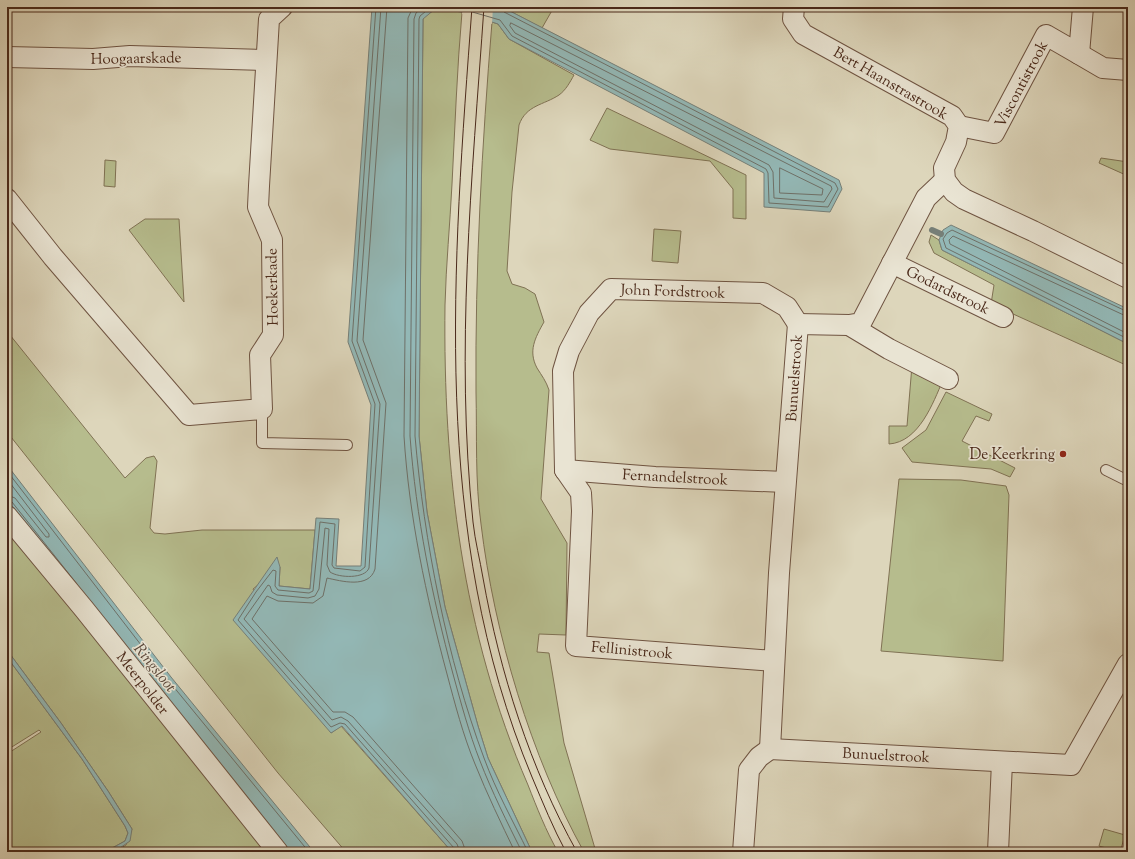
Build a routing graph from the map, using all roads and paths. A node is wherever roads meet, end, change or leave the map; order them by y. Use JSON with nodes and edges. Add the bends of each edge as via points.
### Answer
{"nodes":[{"id":1,"x":282,"y":7,"type":"edge"},
{"id":2,"x":794,"y":7,"type":"edge"},
{"id":3,"x":1083,"y":7,"type":"edge"},
{"id":4,"x":1079,"y":54,"type":"junction"},
{"id":5,"x":7,"y":57,"type":"edge"},
{"id":6,"x":266,"y":60,"type":"junction"},
{"id":7,"x":1128,"y":70,"type":"edge"},
{"id":8,"x":959,"y":126,"type":"junction"},
{"id":9,"x":945,"y":180,"type":"junction"},
{"id":10,"x":7,"y":199,"type":"edge"},
{"id":11,"x":892,"y":263,"type":"junction"},
{"id":12,"x":1128,"y":278,"type":"edge"},
{"id":13,"x":1003,"y":317,"type":"dead end"},
{"id":14,"x":798,"y":324,"type":"junction"},
{"id":15,"x":849,"y":325,"type":"junction"},
{"id":16,"x":948,"y":379,"type":"dead end"},
{"id":17,"x":262,"y":409,"type":"junction"},
{"id":18,"x":347,"y":445,"type":"dead end"},
{"id":19,"x":565,"y":470,"type":"junction"},
{"id":20,"x":1106,"y":470,"type":"dead end"},
{"id":21,"x":1128,"y":481,"type":"edge"},
{"id":22,"x":785,"y":482,"type":"junction"},
{"id":23,"x":7,"y":516,"type":"edge"},
{"id":24,"x":774,"y":661,"type":"junction"},
{"id":25,"x":1125,"y":675,"type":"edge"},
{"id":26,"x":770,"y":749,"type":"junction"},
{"id":27,"x":1002,"y":762,"type":"junction"},
{"id":28,"x":278,"y":852,"type":"edge"},
{"id":29,"x":743,"y":852,"type":"edge"},
{"id":30,"x":998,"y":852,"type":"edge"}],
"edges":[{"from":1,"to":6,"type":"street","name":"Hoekerkade","via":[[269,19]]},
{"from":2,"to":8,"type":"street","name":"Bert Haanstrastrook","via":[[793,19],[804,34],[939,108],[952,116]]},
{"from":3,"to":4,"type":"street"},
{"from":4,"to":7,"type":"street","via":[[1103,68]]},
{"from":4,"to":8,"type":"street","name":"Viscontistrook","via":[[1046,35],[994,133]]},
{"from":5,"to":6,"type":"street","name":"Hoogaarskade","via":[[93,59],[130,56]]},
{"from":6,"to":17,"type":"street","name":"Hoekerkade","via":[[258,207],[272,240],[273,335],[260,355]]},
{"from":8,"to":9,"type":"street","name":"Bert Haanstrastrook","via":[[956,142],[944,168]]},
{"from":9,"to":11,"type":"street","via":[[926,198]]},
{"from":9,"to":12,"type":"street","via":[[954,192],[964,199]]},
{"from":10,"to":17,"type":"street","via":[[53,257],[189,415]]},
{"from":11,"to":13,"type":"street","name":"Godardstrook"},
{"from":11,"to":15,"type":"street","via":[[861,323]]},
{"from":14,"to":15,"type":"street","name":"Bunuelstrook"},
{"from":14,"to":19,"type":"street","name":"John Fordstrook","via":[[787,307],[763,293],[611,290],[589,313],[569,351],[563,371]]},
{"from":14,"to":22,"type":"street","name":"Bunuelstrook"},
{"from":15,"to":16,"type":"street"},
{"from":17,"to":18,"type":"lane","via":[[262,443]]},
{"from":19,"to":22,"type":"street","name":"Fernandelstrook","via":[[655,477]]},
{"from":19,"to":24,"type":"street","name":"Fellinistrook","via":[[581,493],[582,511],[570,645]]},
{"from":20,"to":21,"type":"lane"},
{"from":22,"to":24,"type":"street","name":"Bunuelstrook"},
{"from":23,"to":28,"type":"street","name":"Meerpolder"},
{"from":24,"to":26,"type":"street","name":"Bunuelstrook"},
{"from":25,"to":27,"type":"street","name":"Bunuelstrook","via":[[1071,765]]},
{"from":26,"to":27,"type":"street","name":"Bunuelstrook"},
{"from":26,"to":29,"type":"street","via":[[759,757],[749,770]]},
{"from":27,"to":30,"type":"street"}]}
